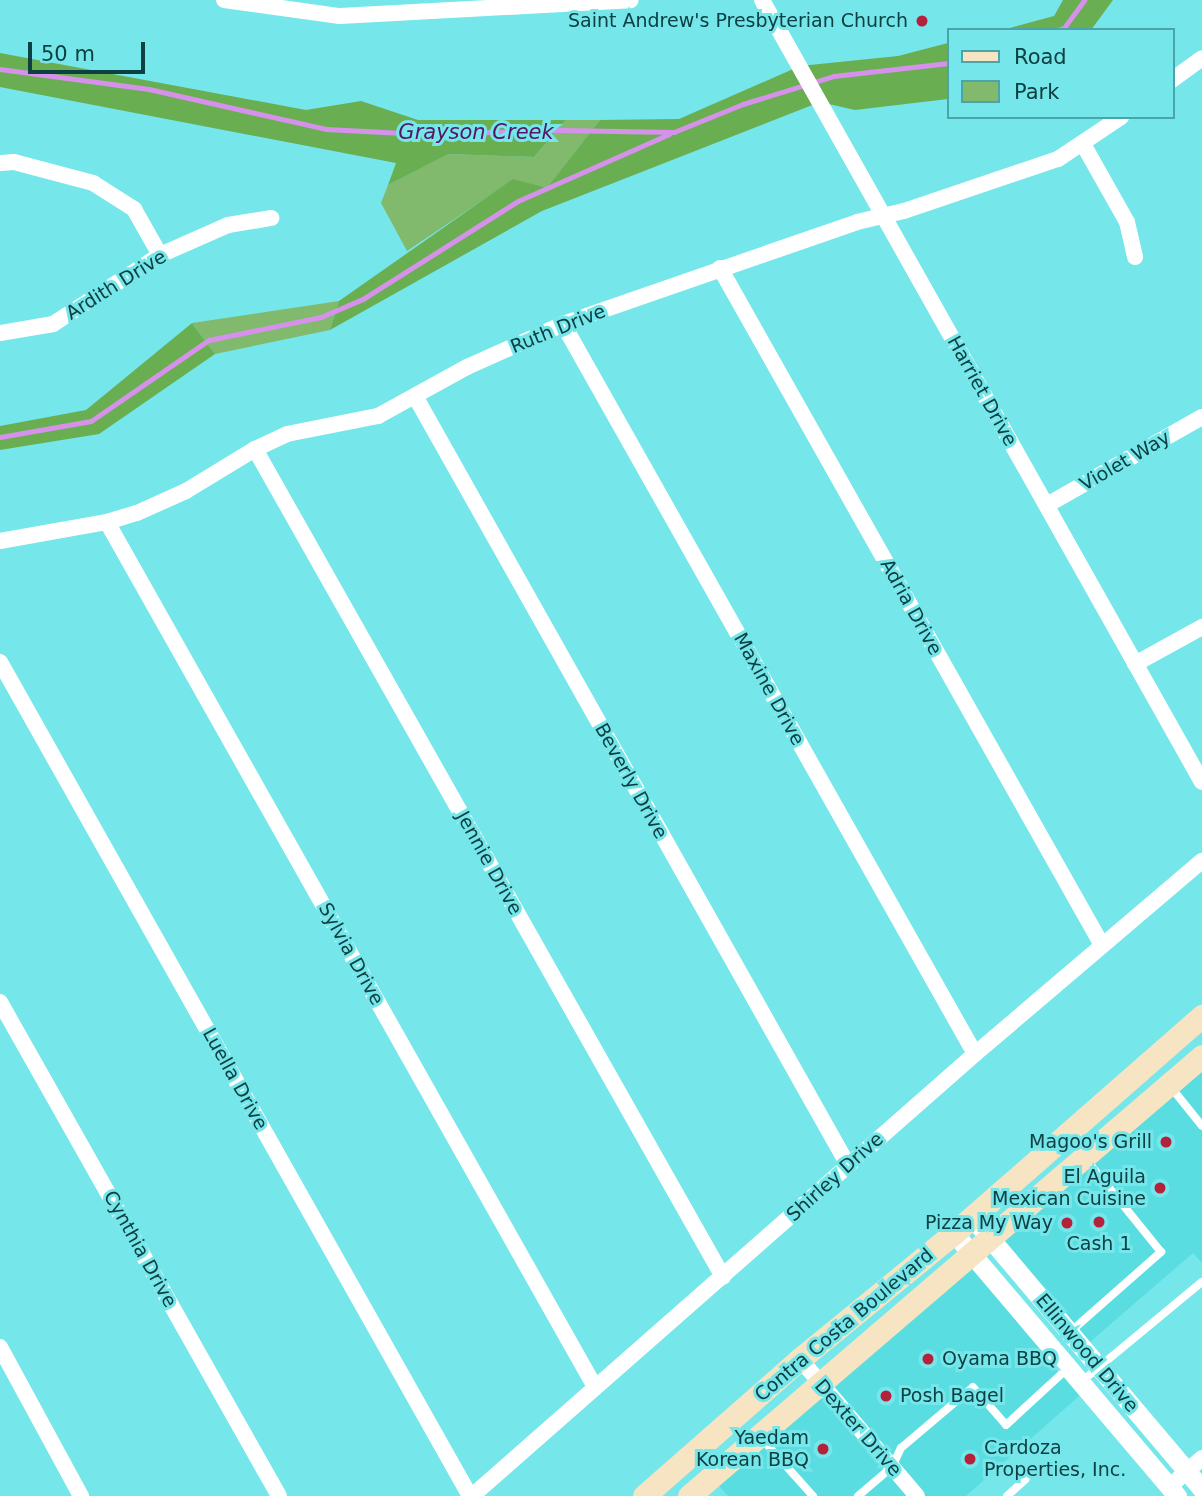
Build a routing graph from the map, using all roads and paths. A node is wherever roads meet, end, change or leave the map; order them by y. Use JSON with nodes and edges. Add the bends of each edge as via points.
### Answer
{"nodes":[{"id":1,"x":224,"y":0,"type":"edge"},
{"id":2,"x":631,"y":0,"type":"edge"},
{"id":3,"x":762,"y":0,"type":"edge"},
{"id":4,"x":533,"y":3,"type":"edge"},
{"id":5,"x":339,"y":8,"type":"edge"},
{"id":6,"x":1202,"y":58,"type":"edge"},
{"id":7,"x":1174,"y":79,"type":"edge"},
{"id":8,"x":1118,"y":119,"type":"edge"},
{"id":9,"x":1083,"y":144,"type":"junction"},
{"id":10,"x":0,"y":163,"type":"edge"},
{"id":11,"x":883,"y":215,"type":"junction"},
{"id":12,"x":271,"y":218,"type":"dead end"},
{"id":13,"x":160,"y":256,"type":"junction"},
{"id":14,"x":1135,"y":257,"type":"dead end"},
{"id":15,"x":720,"y":268,"type":"junction"},
{"id":16,"x":563,"y":324,"type":"junction"},
{"id":17,"x":0,"y":333,"type":"edge"},
{"id":18,"x":415,"y":396,"type":"junction"},
{"id":19,"x":1202,"y":417,"type":"edge"},
{"id":20,"x":255,"y":449,"type":"junction"},
{"id":21,"x":1047,"y":505,"type":"junction"},
{"id":22,"x":107,"y":522,"type":"junction"},
{"id":23,"x":0,"y":541,"type":"edge"},
{"id":24,"x":1202,"y":627,"type":"edge"},
{"id":25,"x":0,"y":662,"type":"edge"},
{"id":26,"x":1135,"y":664,"type":"junction"},
{"id":27,"x":1202,"y":782,"type":"edge"},
{"id":28,"x":1202,"y":861,"type":"edge"},
{"id":29,"x":1102,"y":945,"type":"junction"},
{"id":30,"x":0,"y":1002,"type":"edge"},
{"id":31,"x":1202,"y":1016,"type":"edge"},
{"id":32,"x":7,"y":1031,"type":"edge"},
{"id":33,"x":975,"y":1054,"type":"junction"},
{"id":34,"x":1202,"y":1056,"type":"edge"},
{"id":35,"x":1168,"y":1084,"type":"junction"},
{"id":36,"x":1202,"y":1126,"type":"edge"},
{"id":37,"x":1083,"y":1156,"type":"junction"},
{"id":38,"x":848,"y":1165,"type":"junction"},
{"id":39,"x":972,"y":1217,"type":"junction"},
{"id":40,"x":954,"y":1233,"type":"junction"},
{"id":41,"x":992,"y":1239,"type":"junction"},
{"id":42,"x":972,"y":1256,"type":"junction"},
{"id":43,"x":723,"y":1277,"type":"junction"},
{"id":44,"x":1202,"y":1282,"type":"edge"},
{"id":45,"x":1069,"y":1333,"type":"junction"},
{"id":46,"x":0,"y":1347,"type":"edge"},
{"id":47,"x":800,"y":1359,"type":"junction"},
{"id":48,"x":1098,"y":1366,"type":"junction"},
{"id":49,"x":1074,"y":1375,"type":"junction"},
{"id":50,"x":820,"y":1383,"type":"junction"},
{"id":51,"x":595,"y":1387,"type":"junction"},
{"id":52,"x":759,"y":1435,"type":"junction"},
{"id":53,"x":1202,"y":1458,"type":"edge"},
{"id":54,"x":892,"y":1467,"type":"junction"},
{"id":55,"x":1187,"y":1471,"type":"junction"},
{"id":56,"x":1026,"y":1479,"type":"dead end"},
{"id":57,"x":1202,"y":1489,"type":"edge"},
{"id":58,"x":1172,"y":1491,"type":"edge"},
{"id":59,"x":80,"y":1496,"type":"edge"},
{"id":60,"x":279,"y":1496,"type":"edge"},
{"id":61,"x":471,"y":1496,"type":"edge"},
{"id":62,"x":644,"y":1496,"type":"edge"},
{"id":63,"x":689,"y":1496,"type":"edge"},
{"id":64,"x":813,"y":1496,"type":"edge"},
{"id":65,"x":858,"y":1496,"type":"edge"},
{"id":66,"x":917,"y":1496,"type":"edge"},
{"id":67,"x":1007,"y":1496,"type":"edge"}],
"edges":[{"from":1,"to":5,"type":"street"},
{"from":2,"to":4,"type":"street"},
{"from":3,"to":11,"type":"street","name":"Harriet Drive"},
{"from":4,"to":5,"type":"street"},
{"from":6,"to":7,"type":"street"},
{"from":8,"to":9,"type":"street","name":"Ruth Drive"},
{"from":9,"to":11,"type":"street","name":"Ruth Drive","via":[[1058,159]]},
{"from":9,"to":14,"type":"street","via":[[1127,222]]},
{"from":10,"to":13,"type":"street","via":[[13,162],[93,183],[134,209]]},
{"from":11,"to":15,"type":"street","name":"Ruth Drive"},
{"from":11,"to":21,"type":"street","name":"Harriet Drive"},
{"from":12,"to":13,"type":"street","name":"Ardith Drive","via":[[228,225]]},
{"from":13,"to":17,"type":"street","name":"Ardith Drive","via":[[53,324]]},
{"from":15,"to":16,"type":"street","name":"Ruth Drive"},
{"from":15,"to":29,"type":"street","name":"Adria Drive"},
{"from":16,"to":18,"type":"street","name":"Ruth Drive","via":[[467,366]]},
{"from":16,"to":33,"type":"street","name":"Maxine Drive"},
{"from":18,"to":20,"type":"street","name":"Ruth Drive","via":[[378,416],[287,435]]},
{"from":18,"to":38,"type":"street","name":"Beverly Drive"},
{"from":19,"to":21,"type":"street","name":"Violet Way"},
{"from":20,"to":22,"type":"street","name":"Ruth Drive","via":[[186,491]]},
{"from":20,"to":43,"type":"street","name":"Jennie Drive"},
{"from":21,"to":26,"type":"street","name":"Harriet Drive"},
{"from":22,"to":23,"type":"street","name":"Ruth Drive"},
{"from":22,"to":51,"type":"street","name":"Sylvia Drive"},
{"from":24,"to":26,"type":"street"},
{"from":25,"to":61,"type":"street","name":"Luella Drive"},
{"from":26,"to":27,"type":"street","name":"Harriet Drive"},
{"from":28,"to":29,"type":"street","name":"Shirley Drive"},
{"from":29,"to":33,"type":"street","name":"Shirley Drive"},
{"from":30,"to":32,"type":"street","name":"Cynthia Drive"},
{"from":31,"to":39,"type":"main road","name":"Contra Costa Boulevard"},
{"from":32,"to":60,"type":"street","name":"Cynthia Drive"},
{"from":33,"to":38,"type":"street","name":"Shirley Drive"},
{"from":34,"to":35,"type":"main road","name":"Contra Costa Boulevard"},
{"from":35,"to":36,"type":"lane"},
{"from":35,"to":37,"type":"main road","name":"Contra Costa Boulevard"},
{"from":37,"to":41,"type":"main road","name":"Contra Costa Boulevard"},
{"from":37,"to":45,"type":"lane","via":[[1161,1252]]},
{"from":38,"to":43,"type":"street","name":"Shirley Drive"},
{"from":39,"to":40,"type":"main road","name":"Contra Costa Boulevard"},
{"from":39,"to":41,"type":"street","name":"Ellinwood Drive"},
{"from":40,"to":42,"type":"street","name":"Ellinwood Drive"},
{"from":40,"to":47,"type":"main road","name":"Contra Costa Boulevard"},
{"from":41,"to":42,"type":"main road","name":"Contra Costa Boulevard"},
{"from":41,"to":45,"type":"street","name":"Ellinwood Drive"},
{"from":42,"to":49,"type":"street","name":"Ellinwood Drive"},
{"from":42,"to":50,"type":"main road","name":"Contra Costa Boulevard"},
{"from":43,"to":51,"type":"street","name":"Shirley Drive"},
{"from":44,"to":48,"type":"lane"},
{"from":45,"to":48,"type":"street","name":"Ellinwood Drive"},
{"from":46,"to":59,"type":"street"},
{"from":47,"to":50,"type":"street","name":"Dexter Drive"},
{"from":47,"to":62,"type":"main road","name":"Contra Costa Boulevard"},
{"from":48,"to":49,"type":"lane"},
{"from":48,"to":55,"type":"street","name":"Ellinwood Drive"},
{"from":49,"to":54,"type":"lane","via":[[1006,1425],[973,1387],[901,1448]]},
{"from":49,"to":58,"type":"street","name":"Ellinwood Drive"},
{"from":50,"to":52,"type":"main road","name":"Contra Costa Boulevard"},
{"from":50,"to":54,"type":"street","name":"Dexter Drive"},
{"from":51,"to":61,"type":"street","name":"Shirley Drive"},
{"from":52,"to":63,"type":"main road","name":"Contra Costa Boulevard"},
{"from":52,"to":64,"type":"lane"},
{"from":53,"to":55,"type":"street"},
{"from":54,"to":65,"type":"lane"},
{"from":54,"to":66,"type":"street","name":"Dexter Drive"},
{"from":55,"to":57,"type":"street","name":"Ellinwood Drive"},
{"from":55,"to":58,"type":"street"},
{"from":56,"to":67,"type":"lane"}]}
